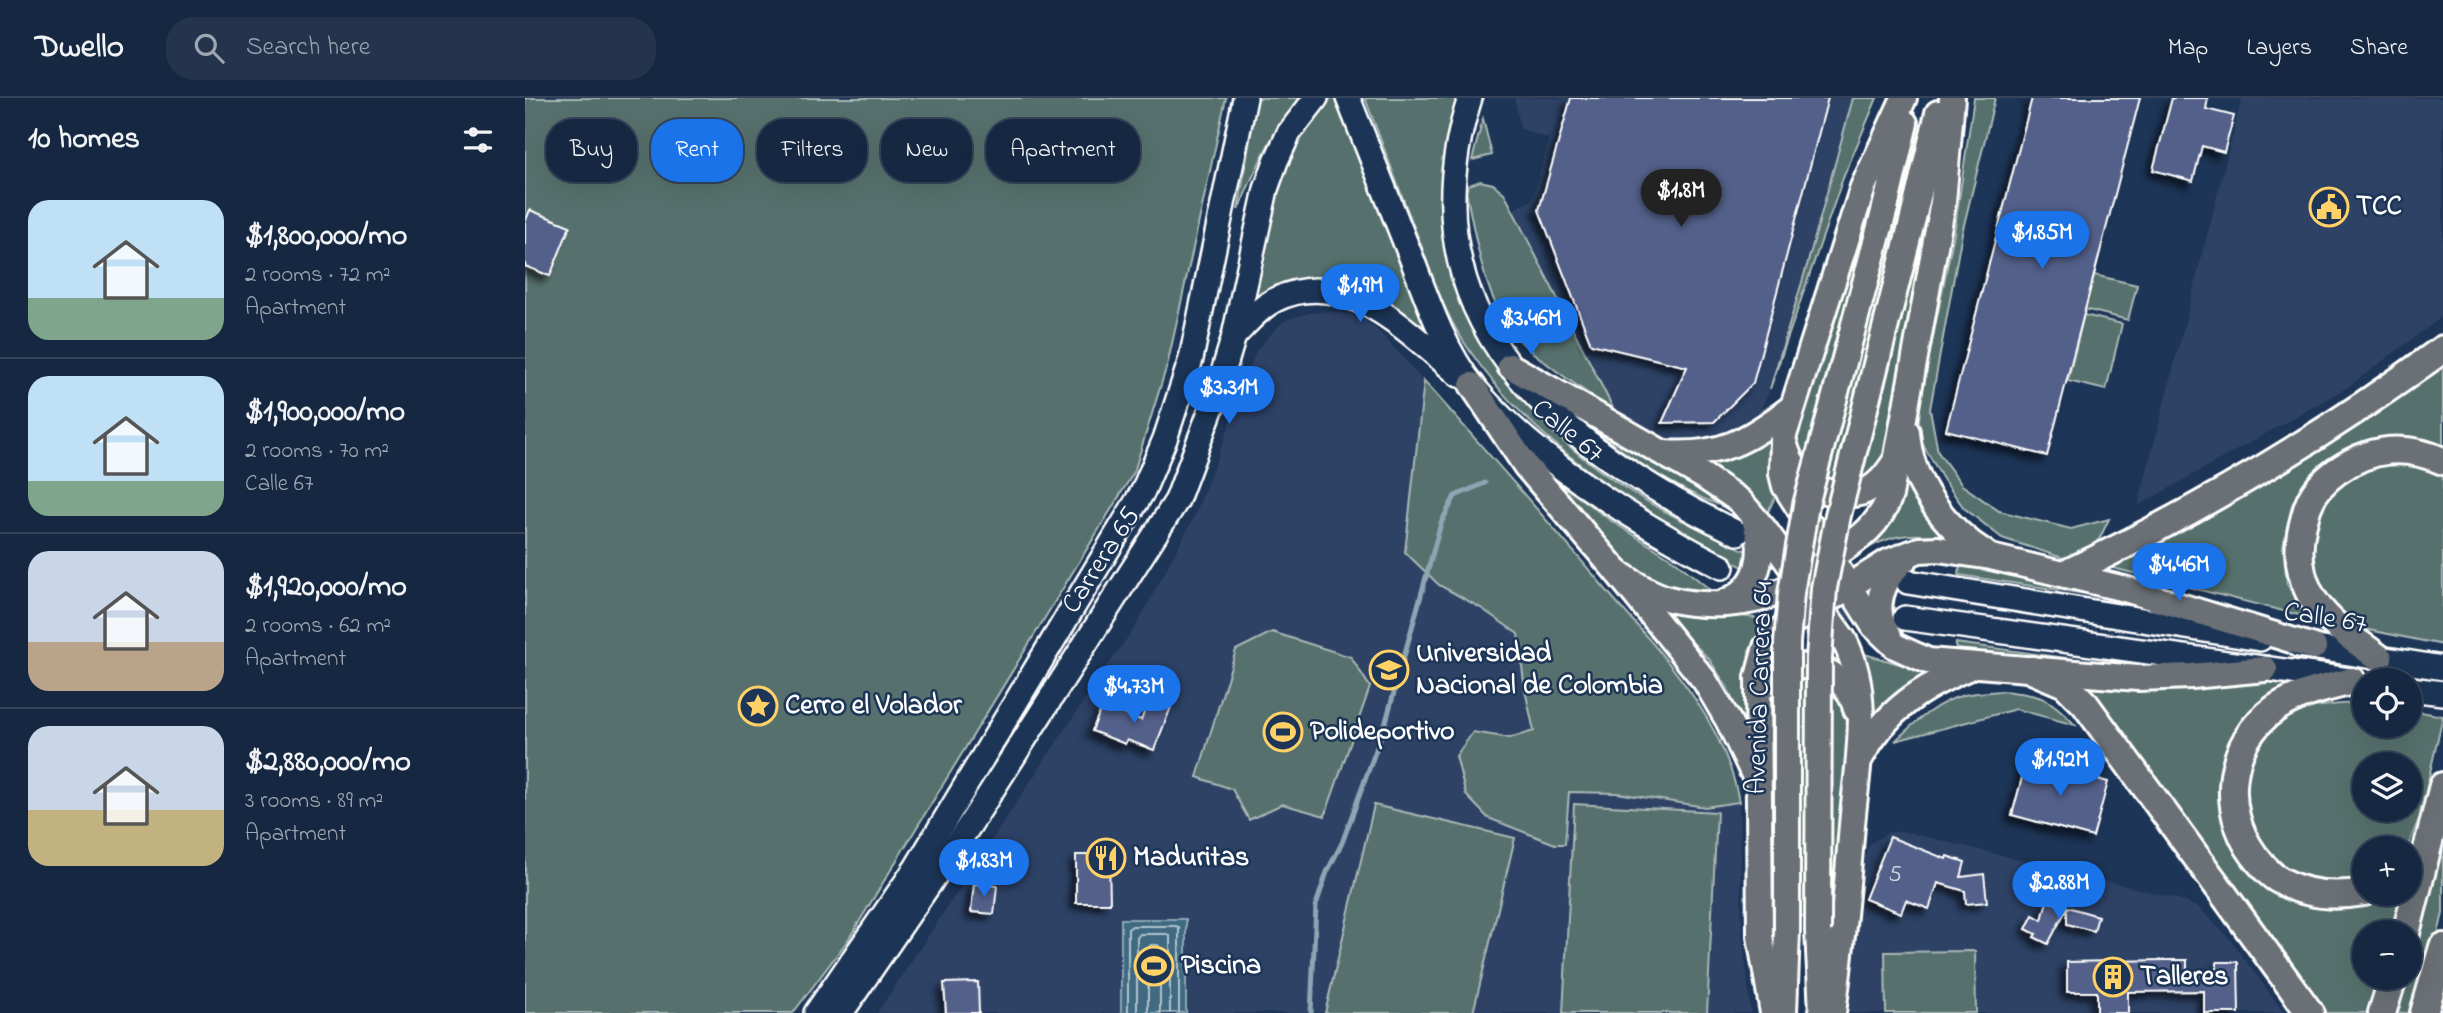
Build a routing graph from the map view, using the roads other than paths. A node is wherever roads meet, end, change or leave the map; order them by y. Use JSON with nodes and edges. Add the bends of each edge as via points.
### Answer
{"nodes":[{"id":1,"x":1245,"y":98,"type":"edge"},
{"id":2,"x":1316,"y":98,"type":"edge"},
{"id":3,"x":1348,"y":98,"type":"edge"},
{"id":4,"x":1471,"y":98,"type":"edge"},
{"id":5,"x":1904,"y":98,"type":"edge"},
{"id":6,"x":1911,"y":98,"type":"edge"},
{"id":7,"x":1942,"y":98,"type":"edge"},
{"id":8,"x":1952,"y":98,"type":"edge"},
{"id":9,"x":1234,"y":336,"type":"junction"},
{"id":10,"x":2443,"y":349,"type":"edge"},
{"id":11,"x":1510,"y":366,"type":"junction"},
{"id":12,"x":1472,"y":385,"type":"junction"},
{"id":13,"x":1791,"y":408,"type":"junction"},
{"id":14,"x":1905,"y":409,"type":"junction"},
{"id":15,"x":1783,"y":438,"type":"junction"},
{"id":16,"x":1661,"y":453,"type":"junction"},
{"id":17,"x":1896,"y":460,"type":"junction"},
{"id":18,"x":2443,"y":461,"type":"edge"},
{"id":19,"x":1753,"y":514,"type":"junction"},
{"id":20,"x":1737,"y":533,"type":"dead end"},
{"id":21,"x":1919,"y":550,"type":"junction"},
{"id":22,"x":1991,"y":558,"type":"junction"},
{"id":23,"x":1830,"y":559,"type":"junction"},
{"id":24,"x":1722,"y":567,"type":"dead end"},
{"id":25,"x":1617,"y":572,"type":"junction"},
{"id":26,"x":2066,"y":574,"type":"junction"},
{"id":27,"x":1800,"y":579,"type":"junction"},
{"id":28,"x":1908,"y":582,"type":"dead end"},
{"id":29,"x":1847,"y":586,"type":"junction"},
{"id":30,"x":1721,"y":603,"type":"junction"},
{"id":31,"x":1818,"y":604,"type":"junction"},
{"id":32,"x":1905,"y":618,"type":"tunnel mouth"},
{"id":33,"x":1895,"y":646,"type":"junction"},
{"id":34,"x":2314,"y":648,"type":"junction"},
{"id":35,"x":2379,"y":658,"type":"junction"},
{"id":36,"x":1974,"y":666,"type":"junction"},
{"id":37,"x":2265,"y":668,"type":"junction"},
{"id":38,"x":2443,"y":668,"type":"edge"},
{"id":39,"x":2032,"y":670,"type":"junction"},
{"id":40,"x":2352,"y":680,"type":"edge"},
{"id":41,"x":2352,"y":683,"type":"edge"},
{"id":42,"x":2422,"y":691,"type":"edge"},
{"id":43,"x":2441,"y":693,"type":"edge"},
{"id":44,"x":1758,"y":719,"type":"junction"},
{"id":45,"x":1860,"y":727,"type":"junction"},
{"id":46,"x":1857,"y":765,"type":"junction"},
{"id":47,"x":2443,"y":786,"type":"edge"},
{"id":48,"x":1760,"y":788,"type":"junction"},
{"id":49,"x":2422,"y":846,"type":"edge"},
{"id":50,"x":2352,"y":893,"type":"edge"},
{"id":51,"x":2443,"y":947,"type":"edge"},
{"id":52,"x":2389,"y":990,"type":"edge"},
{"id":53,"x":816,"y":1013,"type":"edge"},
{"id":54,"x":841,"y":1013,"type":"edge"},
{"id":55,"x":1773,"y":1013,"type":"edge"},
{"id":56,"x":1784,"y":1013,"type":"edge"},
{"id":57,"x":1822,"y":1013,"type":"edge"},
{"id":58,"x":1833,"y":1013,"type":"edge"},
{"id":59,"x":2310,"y":1013,"type":"edge"},
{"id":60,"x":2382,"y":1013,"type":"edge"},
{"id":61,"x":2424,"y":1013,"type":"edge"}],
"edges":[{"from":1,"to":53,"type":"main road","name":"Carrera 65","via":[[1191,359],[1143,491],[916,868]]},
{"from":2,"to":9,"type":"main road","name":"Carrera 65","via":[[1289,134],[1266,189]]},
{"from":3,"to":12,"type":"main road","name":"Calle 67","via":[[1437,322]]},
{"from":4,"to":11,"type":"main road","name":"Calle 67","via":[[1455,173],[1455,234],[1471,300]]},
{"from":5,"to":13,"type":"main road","via":[[1863,187]]},
{"from":6,"to":56,"type":"main road","name":"Avenida Carrera 64","bridge":true,"via":[[1806,505],[1791,593]]},
{"from":7,"to":57,"type":"main road","name":"Avenida Carrera 64","bridge":true,"via":[[1824,588],[1819,658]]},
{"from":8,"to":14,"type":"main road","via":[[1943,202]]},
{"from":9,"to":12,"type":"main road","via":[[1274,300],[1291,294],[1342,294],[1380,311]]},
{"from":9,"to":54,"type":"main road","name":"Carrera 65","via":[[1177,500],[971,823]]},
{"from":10,"to":26,"type":"highway","via":[[2199,507]]},
{"from":11,"to":16,"type":"main road"},
{"from":11,"to":20,"type":"main road","name":"Calle 67","via":[[1608,460]]},
{"from":12,"to":24,"type":"main road","name":"Calle 67","via":[[1524,437],[1599,495]]},
{"from":12,"to":25,"type":"main road","via":[[1526,466]]},
{"from":13,"to":15,"type":"main road"},
{"from":13,"to":16,"type":"main road","via":[[1762,431],[1730,447],[1702,453]]},
{"from":14,"to":17,"type":"main road"},
{"from":14,"to":22,"type":"main road","via":[[1909,451],[1926,492],[1956,532]]},
{"from":15,"to":17,"type":"main road","via":[[1794,468],[1805,480],[1834,492],[1868,490]]},
{"from":15,"to":23,"type":"main road","via":[[1781,467],[1786,486]]},
{"from":16,"to":19,"type":"main road","via":[[1722,488]]},
{"from":17,"to":23,"type":"main road","via":[[1890,495],[1879,520]]},
{"from":18,"to":35,"type":"highway","via":[[2411,451],[2379,451],[2354,459],[2327,478],[2309,502],[2298,564],[2309,594],[2328,619]]},
{"from":19,"to":27,"type":"main road"},
{"from":19,"to":30,"type":"main road","via":[[1761,550],[1758,570],[1745,590]]},
{"from":21,"to":22,"type":"main road","via":[[1938,548]]},
{"from":21,"to":29,"type":"main road"},
{"from":21,"to":33,"type":"main road","via":[[1898,565],[1882,589],[1880,617]]},
{"from":22,"to":26,"type":"main road"},
{"from":23,"to":27,"type":"main road"},
{"from":23,"to":29,"type":"main road"},
{"from":25,"to":30,"type":"main road","via":[[1669,599]]},
{"from":25,"to":48,"type":"main road","via":[[1705,681]]},
{"from":26,"to":34,"type":"main road"},
{"from":27,"to":30,"type":"main road","via":[[1769,596]]},
{"from":27,"to":31,"type":"main road"},
{"from":28,"to":34,"type":"main road","name":"Calle 67"},
{"from":29,"to":31,"type":"main road"},
{"from":29,"to":33,"type":"main road","via":[[1874,626]]},
{"from":31,"to":44,"type":"main road","via":[[1783,628],[1766,648],[1758,677]]},
{"from":31,"to":45,"type":"main road","via":[[1853,656]]},
{"from":32,"to":37,"type":"main road","name":"Calle 67"},
{"from":33,"to":36,"type":"main road","via":[[1928,661]]},
{"from":34,"to":35,"type":"main road","name":"Calle 67"},
{"from":35,"to":38,"type":"main road","name":"Calle 67"},
{"from":36,"to":39,"type":"main road"},
{"from":36,"to":46,"type":"main road","via":[[1930,686],[1894,712]]},
{"from":37,"to":39,"type":"main road","via":[[2138,678]]},
{"from":37,"to":40,"type":"main road","name":"Calle 67"},
{"from":39,"to":59,"type":"highway","via":[[2065,684],[2085,704]]},
{"from":41,"to":50,"type":"highway","via":[[2292,699],[2262,720],[2236,764],[2233,799],[2248,847],[2266,870],[2301,890]]},
{"from":42,"to":43,"type":"main road"},
{"from":44,"to":45,"type":"main road","via":[[1769,689],[1779,677],[1801,667],[1814,667],[1830,672],[1844,684]]},
{"from":44,"to":48,"type":"main road"},
{"from":45,"to":46,"type":"main road"},
{"from":46,"to":58,"type":"main road"},
{"from":47,"to":49,"type":"highway"},
{"from":48,"to":55,"type":"main road","via":[[1760,936]]},
{"from":51,"to":61,"type":"highway"},
{"from":52,"to":60,"type":"highway"}]}
